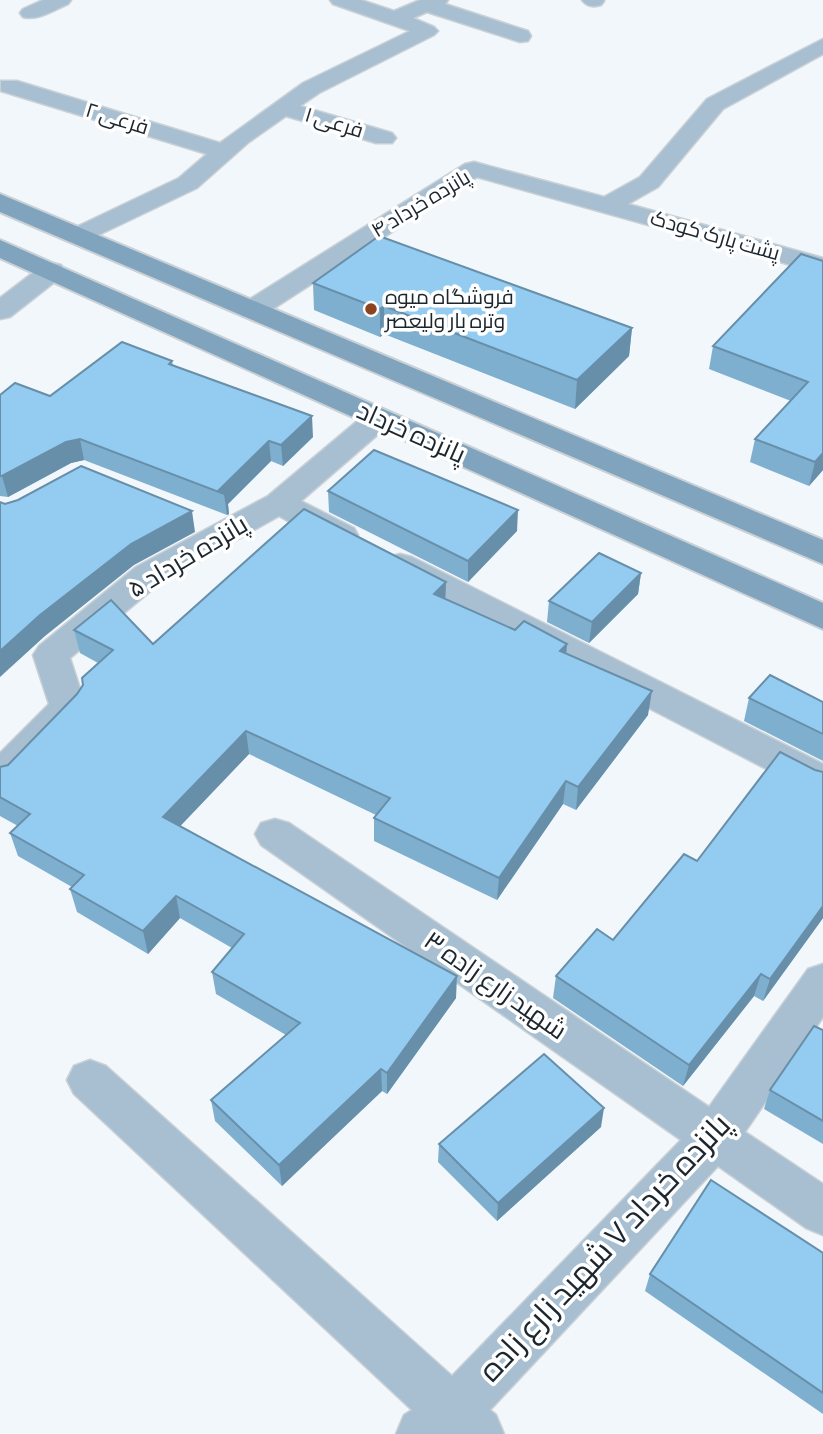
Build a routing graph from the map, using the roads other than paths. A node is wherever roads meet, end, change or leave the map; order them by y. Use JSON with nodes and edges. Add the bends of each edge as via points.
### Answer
{"nodes":[{"id":1,"x":61,"y":0,"type":"edge"},
{"id":2,"x":340,"y":0,"type":"edge"},
{"id":3,"x":433,"y":2,"type":"edge"},
{"id":4,"x":30,"y":13,"type":"dead end"},
{"id":5,"x":396,"y":18,"type":"junction"},
{"id":6,"x":520,"y":36,"type":"dead end"},
{"id":7,"x":823,"y":45,"type":"edge"},
{"id":8,"x":9,"y":86,"type":"dead end"},
{"id":9,"x":283,"y":108,"type":"junction"},
{"id":10,"x":384,"y":138,"type":"dead end"},
{"id":11,"x":224,"y":152,"type":"junction"},
{"id":12,"x":0,"y":202,"type":"edge"},
{"id":13,"x":607,"y":206,"type":"junction"},
{"id":14,"x":79,"y":235,"type":"junction"},
{"id":15,"x":0,"y":248,"type":"edge"},
{"id":16,"x":823,"y":266,"type":"edge"},
{"id":17,"x":52,"y":271,"type":"junction"},
{"id":18,"x":251,"y":310,"type":"junction"},
{"id":19,"x":0,"y":311,"type":"edge"},
{"id":20,"x":379,"y":418,"type":"junction"},
{"id":21,"x":279,"y":503,"type":"junction"},
{"id":22,"x":192,"y":517,"type":"edge"},
{"id":23,"x":229,"y":531,"type":"junction"},
{"id":24,"x":823,"y":553,"type":"edge"},
{"id":25,"x":823,"y":617,"type":"edge"},
{"id":26,"x":0,"y":776,"type":"edge"},
{"id":27,"x":823,"y":781,"type":"edge"},
{"id":28,"x":275,"y":834,"type":"dead end"},
{"id":29,"x":823,"y":982,"type":"edge"},
{"id":30,"x":90,"y":1080,"type":"dead end"},
{"id":31,"x":714,"y":1138,"type":"junction"},
{"id":32,"x":823,"y":1212,"type":"edge"},
{"id":33,"x":450,"y":1427,"type":"edge"}],
"edges":[{"from":1,"to":4,"type":"street"},
{"from":2,"to":5,"type":"street"},
{"from":3,"to":5,"type":"street"},
{"from":3,"to":6,"type":"street"},
{"from":5,"to":9,"type":"street","via":[[427,31],[311,88]]},
{"from":7,"to":13,"type":"street","via":[[715,104],[649,182]]},
{"from":8,"to":11,"type":"street","name":"فرعی ۲"},
{"from":9,"to":10,"type":"street","name":"فرعی ۱"},
{"from":9,"to":11,"type":"street"},
{"from":11,"to":14,"type":"street","via":[[188,183]]},
{"from":12,"to":14,"type":"main road","name":"پانزده خرداد"},
{"from":13,"to":16,"type":"street","name":"پشت پارک کودک"},
{"from":13,"to":18,"type":"street","name":"پانزده خرداد ۴","via":[[474,169]]},
{"from":14,"to":18,"type":"main road","name":"پانزده خرداد"},
{"from":15,"to":17,"type":"main road","name":"پانزده خرداد"},
{"from":17,"to":19,"type":"street"},
{"from":17,"to":20,"type":"main road","name":"پانزده خرداد"},
{"from":18,"to":24,"type":"main road","name":"پانزده خرداد"},
{"from":20,"to":21,"type":"street","name":"پانزده خرداد ۵"},
{"from":20,"to":25,"type":"main road","name":"پانزده خرداد"},
{"from":21,"to":23,"type":"street","name":"پانزده خرداد ۵"},
{"from":21,"to":27,"type":"street"},
{"from":22,"to":23,"type":"street"},
{"from":23,"to":26,"type":"street","name":"پانزده خرداد ۵","via":[[148,575],[51,655],[68,707]]},
{"from":28,"to":31,"type":"street","name":"شهید زارع زاده ۳"},
{"from":29,"to":31,"type":"street","name":"پانزده خرداد ۷ شهید زارع زاده"},
{"from":30,"to":33,"type":"street"},
{"from":31,"to":32,"type":"street","name":"شهید زارع زاده ۳"},
{"from":31,"to":33,"type":"street","name":"پانزده خرداد ۷ شهید زارع زاده"}]}
